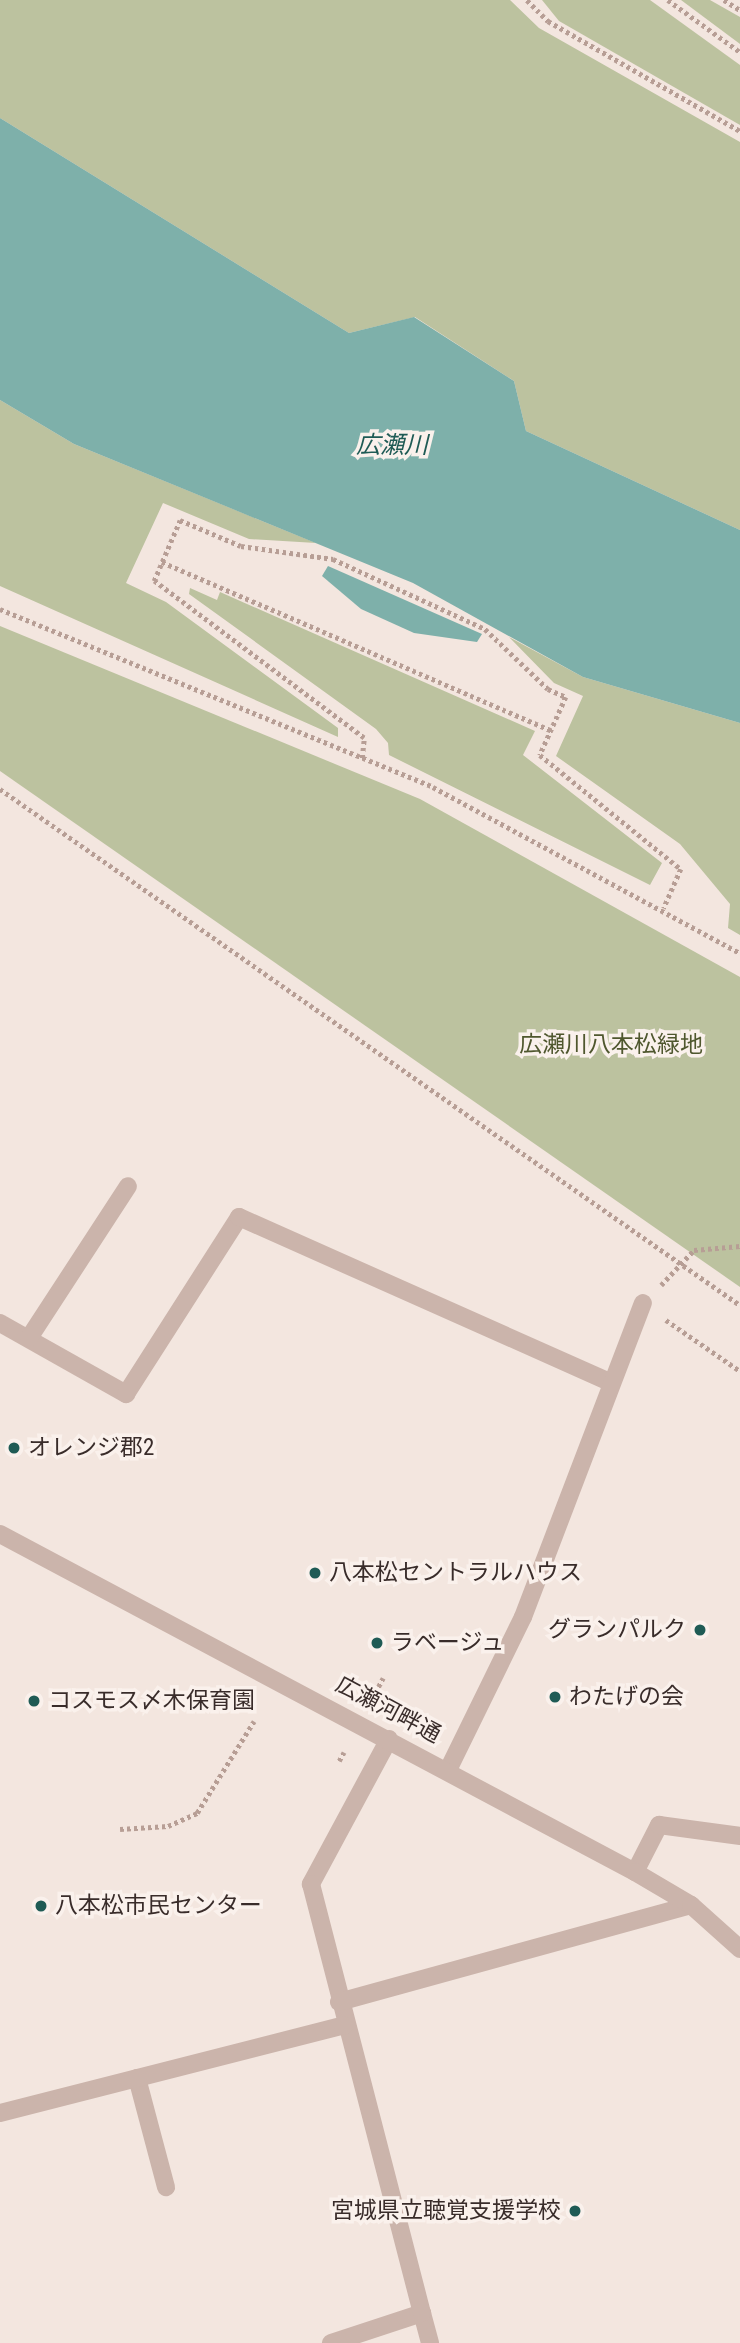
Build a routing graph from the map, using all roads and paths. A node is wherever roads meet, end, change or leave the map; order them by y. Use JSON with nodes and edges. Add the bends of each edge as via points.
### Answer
{"nodes":[{"id":1,"x":527,"y":0,"type":"edge"},
{"id":2,"x":668,"y":0,"type":"edge"},
{"id":3,"x":724,"y":0,"type":"edge"},
{"id":4,"x":740,"y":10,"type":"edge"},
{"id":5,"x":740,"y":52,"type":"edge"},
{"id":6,"x":740,"y":131,"type":"edge"},
{"id":7,"x":162,"y":562,"type":"junction"},
{"id":8,"x":0,"y":609,"type":"edge"},
{"id":9,"x":551,"y":730,"type":"junction"},
{"id":10,"x":362,"y":758,"type":"junction"},
{"id":11,"x":0,"y":789,"type":"edge"},
{"id":12,"x":664,"y":908,"type":"junction"},
{"id":13,"x":740,"y":953,"type":"edge"},
{"id":14,"x":128,"y":1186,"type":"dead end"},
{"id":15,"x":740,"y":1246,"type":"edge"},
{"id":16,"x":682,"y":1261,"type":"junction"},
{"id":17,"x":675,"y":1269,"type":"dead end"},
{"id":18,"x":643,"y":1303,"type":"joint"},
{"id":19,"x":740,"y":1305,"type":"edge"},
{"id":20,"x":0,"y":1324,"type":"edge"},
{"id":21,"x":29,"y":1338,"type":"junction"},
{"id":22,"x":740,"y":1371,"type":"edge"},
{"id":23,"x":609,"y":1382,"type":"junction"},
{"id":24,"x":0,"y":1534,"type":"edge"},
{"id":25,"x":383,"y":1678,"type":"dead end"},
{"id":26,"x":375,"y":1693,"type":"dead end"},
{"id":27,"x":254,"y":1721,"type":"dead end"},
{"id":28,"x":388,"y":1739,"type":"junction"},
{"id":29,"x":344,"y":1752,"type":"dead end"},
{"id":30,"x":339,"y":1761,"type":"dead end"},
{"id":31,"x":448,"y":1770,"type":"junction"},
{"id":32,"x":120,"y":1829,"type":"dead end"},
{"id":33,"x":740,"y":1836,"type":"edge"},
{"id":34,"x":635,"y":1872,"type":"junction"},
{"id":35,"x":691,"y":1905,"type":"junction"},
{"id":36,"x":740,"y":1949,"type":"edge"},
{"id":37,"x":339,"y":2002,"type":"junction"},
{"id":38,"x":344,"y":2025,"type":"junction"},
{"id":39,"x":137,"y":2078,"type":"junction"},
{"id":40,"x":0,"y":2113,"type":"edge"},
{"id":41,"x":166,"y":2188,"type":"dead end"},
{"id":42,"x":422,"y":2313,"type":"junction"},
{"id":43,"x":331,"y":2343,"type":"edge"},
{"id":44,"x":430,"y":2343,"type":"edge"}],
"edges":[{"from":1,"to":6,"type":"path","via":[[548,21]]},
{"from":2,"to":5,"type":"path"},
{"from":3,"to":4,"type":"path"},
{"from":7,"to":9,"type":"path"},
{"from":7,"to":9,"type":"path","via":[[180,520],[241,546],[333,559],[485,629],[548,690],[566,696]]},
{"from":7,"to":10,"type":"path","via":[[154,581],[364,738]]},
{"from":8,"to":10,"type":"path"},
{"from":9,"to":12,"type":"path","via":[[540,755],[681,869]]},
{"from":10,"to":12,"type":"path","via":[[433,787]]},
{"from":11,"to":16,"type":"path"},
{"from":12,"to":13,"type":"path"},
{"from":14,"to":21,"type":"street"},
{"from":15,"to":16,"type":"path","via":[[694,1250]]},
{"from":16,"to":17,"type":"path"},
{"from":16,"to":19,"type":"path"},
{"from":18,"to":22,"type":"path"},
{"from":18,"to":23,"type":"street"},
{"from":20,"to":21,"type":"street"},
{"from":21,"to":23,"type":"street","via":[[126,1394],[239,1217]]},
{"from":23,"to":31,"type":"street","via":[[523,1617]]},
{"from":24,"to":28,"type":"street","name":"広瀬河畔通"},
{"from":25,"to":26,"type":"path"},
{"from":27,"to":32,"type":"path","via":[[197,1813],[168,1826]]},
{"from":28,"to":31,"type":"street","name":"広瀬河畔通"},
{"from":28,"to":37,"type":"street","via":[[311,1885]]},
{"from":29,"to":30,"type":"path"},
{"from":31,"to":34,"type":"street","name":"広瀬河畔通"},
{"from":33,"to":34,"type":"street","via":[[659,1825]]},
{"from":34,"to":35,"type":"street","name":"広瀬河畔通"},
{"from":35,"to":36,"type":"street","name":"広瀬河畔通"},
{"from":35,"to":37,"type":"street"},
{"from":37,"to":38,"type":"street"},
{"from":38,"to":39,"type":"street"},
{"from":38,"to":42,"type":"street"},
{"from":39,"to":40,"type":"street"},
{"from":39,"to":41,"type":"street"},
{"from":42,"to":43,"type":"street"},
{"from":42,"to":44,"type":"street"}]}
